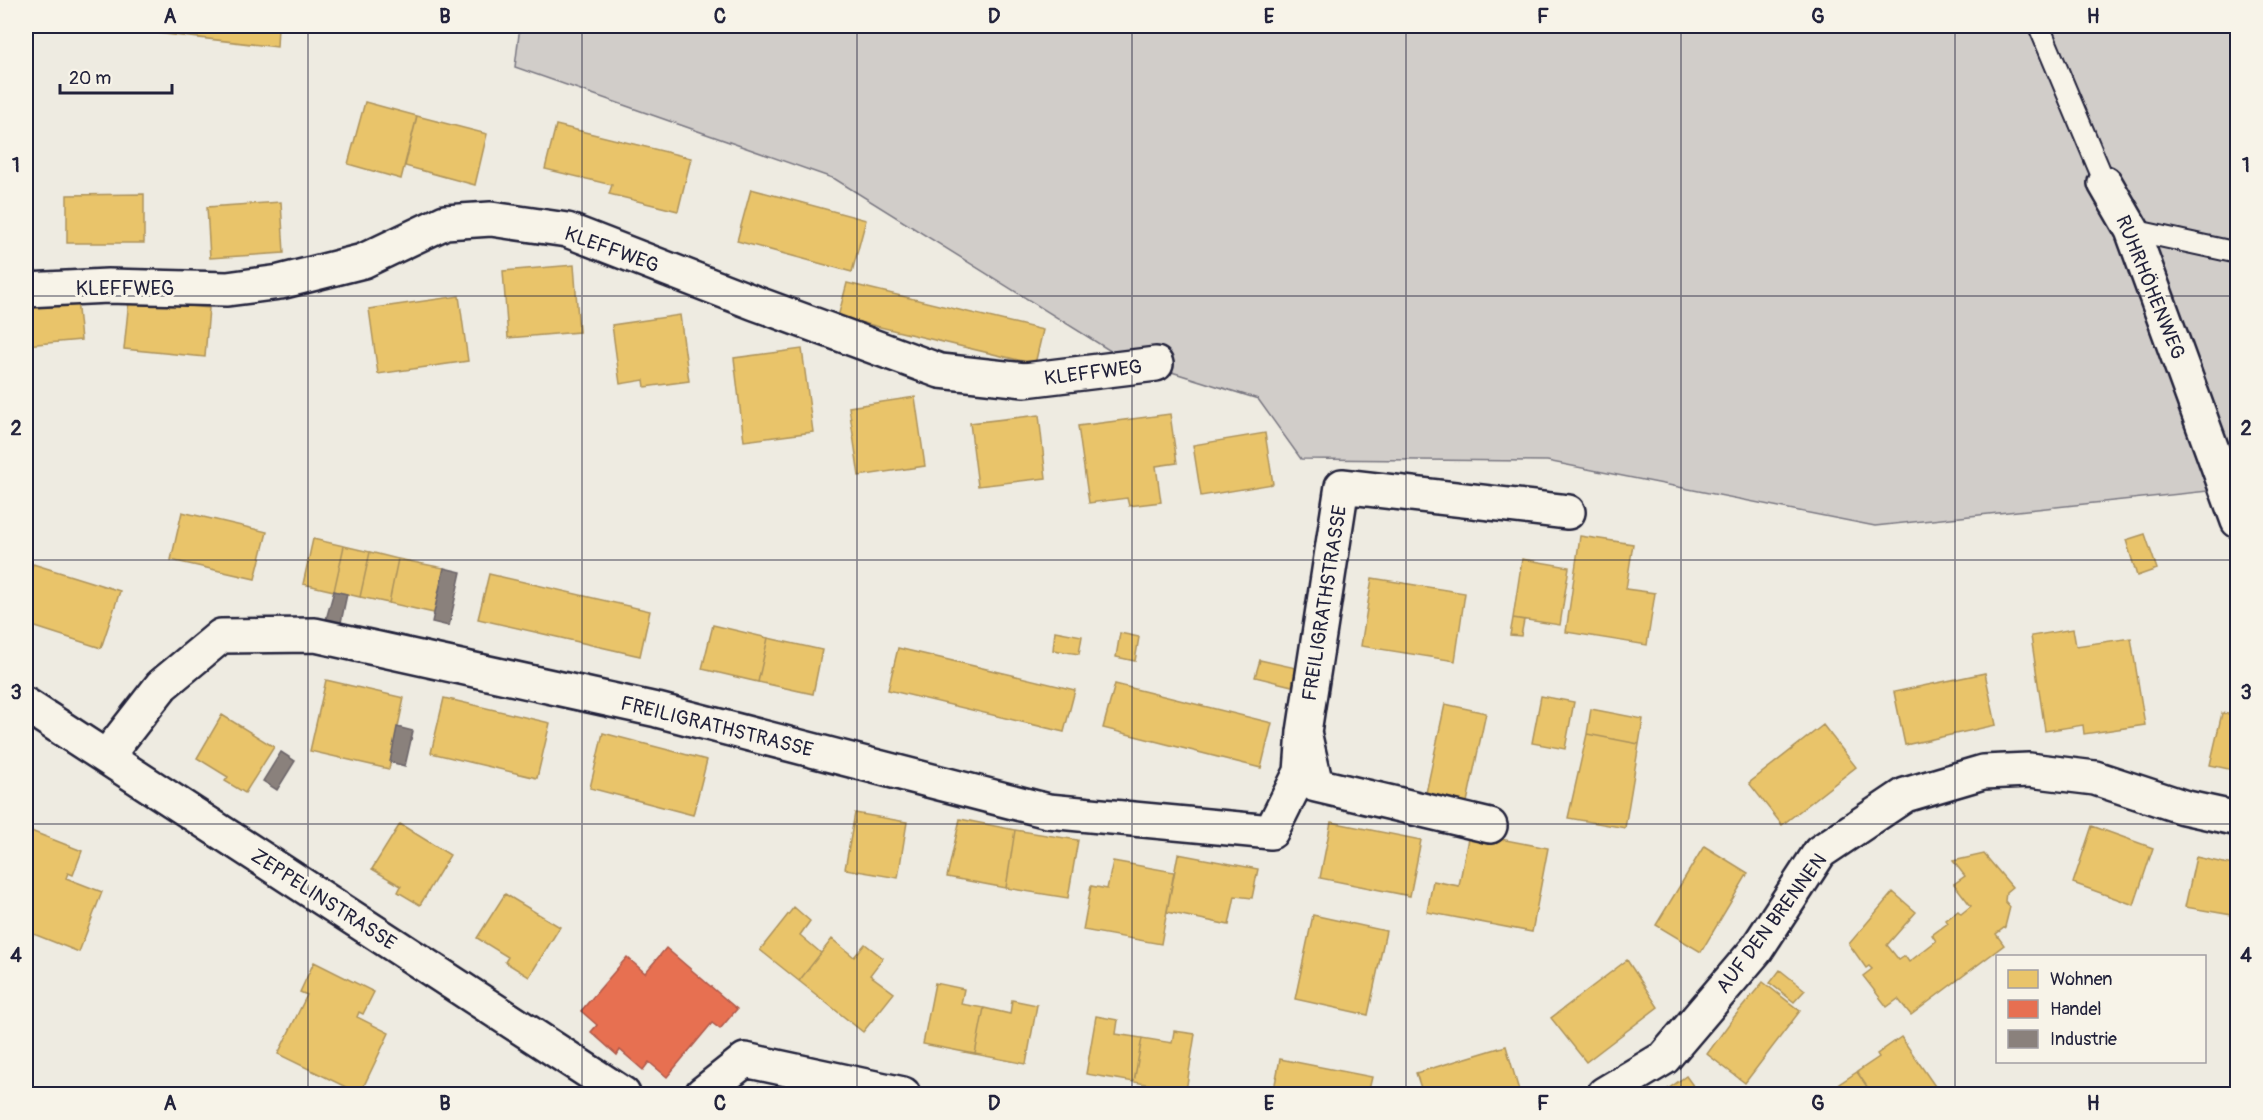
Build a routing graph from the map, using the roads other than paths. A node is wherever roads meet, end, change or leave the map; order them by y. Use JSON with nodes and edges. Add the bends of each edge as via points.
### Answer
{"nodes":[{"id":1,"x":2039,"y":26,"type":"edge"},
{"id":2,"x":2105,"y":183,"type":"joint"},
{"id":3,"x":2132,"y":230,"type":"junction"},
{"id":4,"x":2238,"y":253,"type":"edge"},
{"id":5,"x":26,"y":290,"type":"edge"},
{"id":6,"x":1156,"y":364,"type":"dead end"},
{"id":7,"x":1568,"y":512,"type":"dead end"},
{"id":8,"x":2238,"y":520,"type":"edge"},
{"id":9,"x":26,"y":705,"type":"edge"},
{"id":10,"x":1304,"y":732,"type":"junction"},
{"id":11,"x":106,"y":757,"type":"junction"},
{"id":12,"x":2238,"y":819,"type":"edge"},
{"id":13,"x":1490,"y":826,"type":"dead end"},
{"id":14,"x":622,"y":1095,"type":"edge"},
{"id":15,"x":702,"y":1095,"type":"edge"},
{"id":16,"x":903,"y":1095,"type":"edge"},
{"id":17,"x":1604,"y":1095,"type":"edge"}],
"edges":[{"from":1,"to":2,"type":"lane","name":"RUHRHÖHENWEG"},
{"from":2,"to":3,"type":"street","name":"RUHRHÖHENWEG"},
{"from":3,"to":4,"type":"lane"},
{"from":3,"to":8,"type":"street","name":"RUHRHÖHENWEG"},
{"from":5,"to":6,"type":"street","name":"KLEFFWEG","via":[[108,286],[227,289],[280,282],[363,261],[445,222],[491,219],[567,230],[940,371],[1025,380]]},
{"from":7,"to":10,"type":"street","name":"FREILIGRATHSTRASSE","via":[[1342,486]]},
{"from":9,"to":11,"type":"street","name":"ZEPPELINSTRASSE"},
{"from":10,"to":11,"type":"street","name":"FREILIGRATHSTRASSE","via":[[1301,772],[1271,832],[1048,810],[657,710],[315,635],[222,636],[162,684]]},
{"from":10,"to":13,"type":"street","name":"FREILIGRATHSTRASSE","via":[[1316,785]]},
{"from":11,"to":14,"type":"street","name":"ZEPPELINSTRASSE"},
{"from":12,"to":17,"type":"street","name":"AUF DEN BRENNEN","via":[[2183,807],[2095,778],[2029,770],[1983,772],[1905,795],[1820,852],[1756,950],[1664,1058]]},
{"from":15,"to":16,"type":"street","via":[[745,1060]]}]}
